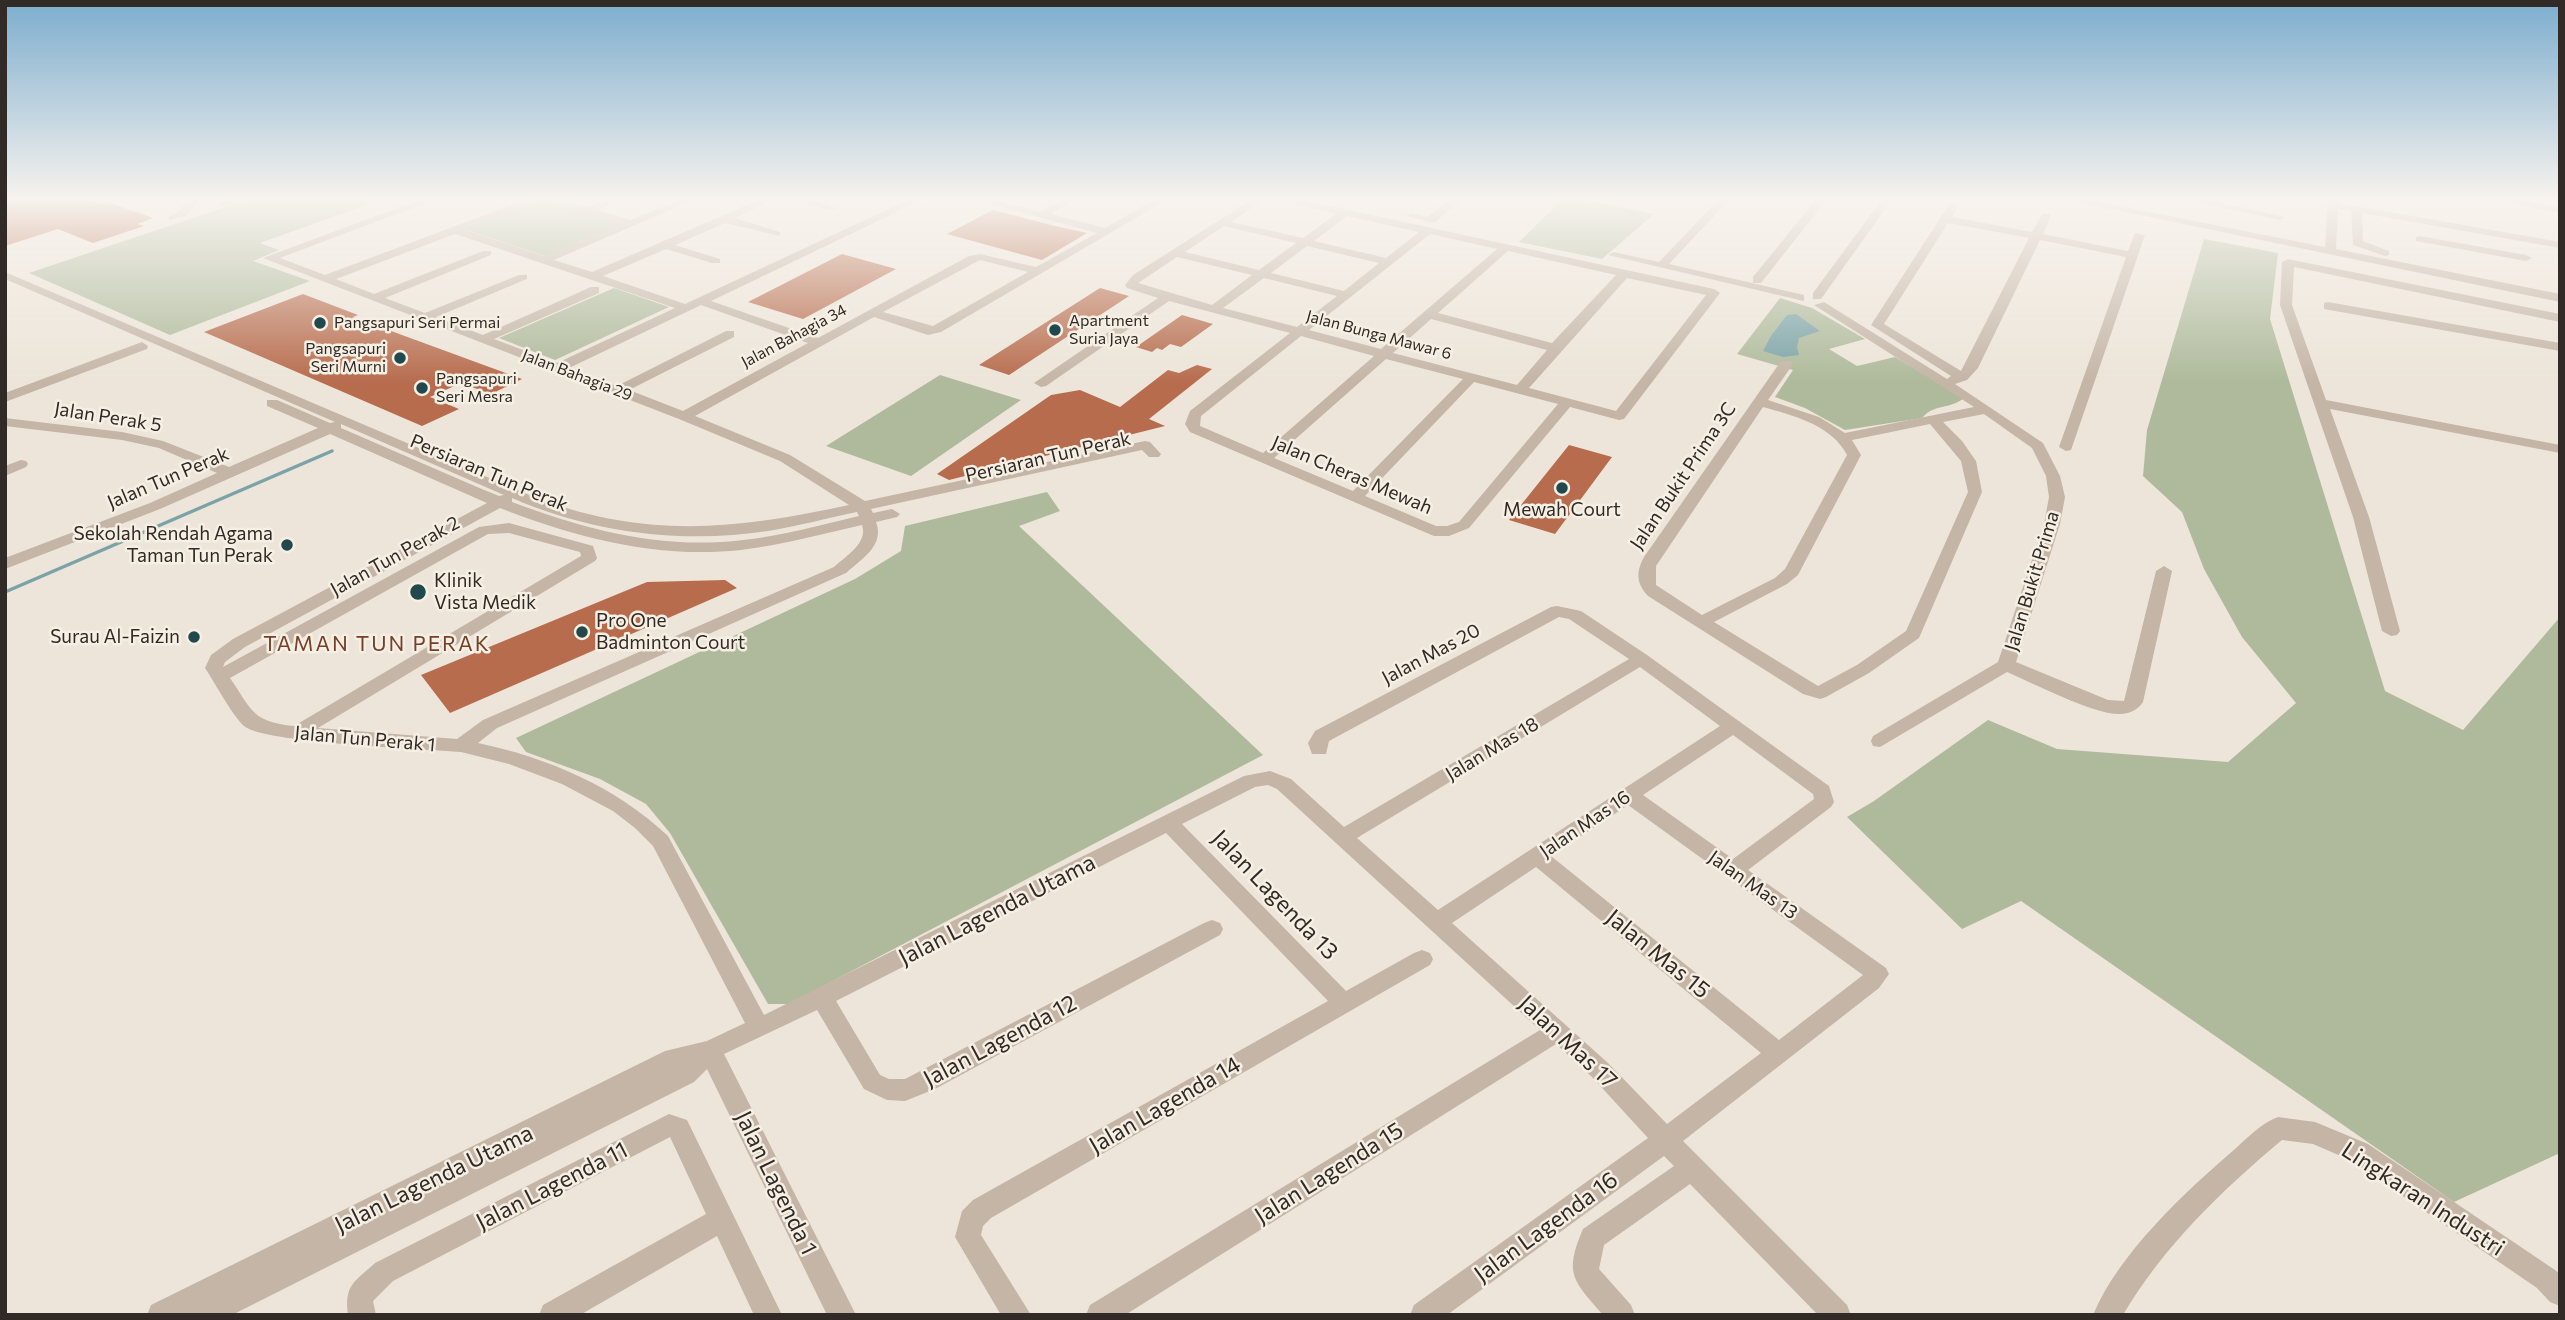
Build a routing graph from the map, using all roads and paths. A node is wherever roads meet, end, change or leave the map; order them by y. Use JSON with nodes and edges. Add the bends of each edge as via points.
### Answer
{"nodes":[{"id":1,"x":273,"y":260,"type":"edge"},
{"id":2,"x":377,"y":260,"type":"edge"},
{"id":3,"x":470,"y":260,"type":"edge"},
{"id":4,"x":544,"y":260,"type":"edge"},
{"id":5,"x":638,"y":260,"type":"edge"},
{"id":6,"x":712,"y":260,"type":"edge"},
{"id":7,"x":786,"y":260,"type":"edge"},
{"id":8,"x":970,"y":260,"type":"edge"},
{"id":9,"x":992,"y":260,"type":"edge"},
{"id":10,"x":1058,"y":260,"type":"edge"},
{"id":11,"x":1165,"y":260,"type":"edge"},
{"id":12,"x":1202,"y":260,"type":"edge"},
{"id":13,"x":1282,"y":260,"type":"edge"},
{"id":14,"x":1379,"y":260,"type":"edge"},
{"id":15,"x":1392,"y":260,"type":"edge"},
{"id":16,"x":1491,"y":260,"type":"edge"},
{"id":17,"x":1558,"y":260,"type":"edge"},
{"id":18,"x":1637,"y":260,"type":"edge"},
{"id":19,"x":1667,"y":260,"type":"edge"},
{"id":20,"x":1773,"y":260,"type":"edge"},
{"id":21,"x":1846,"y":260,"type":"edge"},
{"id":22,"x":1920,"y":260,"type":"edge"},
{"id":23,"x":2025,"y":260,"type":"edge"},
{"id":24,"x":2131,"y":260,"type":"edge"},
{"id":25,"x":2368,"y":260,"type":"edge"},
{"id":26,"x":2460,"y":260,"type":"edge"},
{"id":27,"x":716,"y":261,"type":"dead end"},
{"id":28,"x":1389,"y":262,"type":"junction"},
{"id":29,"x":2288,"y":262,"type":"joint"},
{"id":30,"x":1662,"y":265,"type":"junction"},
{"id":31,"x":1038,"y":271,"type":"junction"},
{"id":32,"x":1624,"y":274,"type":"junction"},
{"id":33,"x":5,"y":275,"type":"edge"},
{"id":34,"x":1261,"y":275,"type":"junction"},
{"id":35,"x":523,"y":277,"type":"dead end"},
{"id":36,"x":326,"y":279,"type":"junction"},
{"id":37,"x":1757,"y":280,"type":"dead end"},
{"id":38,"x":595,"y":283,"type":"junction"},
{"id":39,"x":5,"y":286,"type":"edge"},
{"id":40,"x":2560,"y":287,"type":"edge"},
{"id":41,"x":1346,"y":295,"type":"junction"},
{"id":42,"x":1167,"y":297,"type":"junction"},
{"id":43,"x":374,"y":298,"type":"junction"},
{"id":44,"x":2560,"y":298,"type":"edge"},
{"id":45,"x":698,"y":300,"type":"junction"},
{"id":46,"x":1819,"y":300,"type":"junction"},
{"id":47,"x":2328,"y":306,"type":"dead end"},
{"id":48,"x":683,"y":307,"type":"junction"},
{"id":49,"x":1214,"y":309,"type":"junction"},
{"id":50,"x":873,"y":313,"type":"junction"},
{"id":51,"x":1431,"y":315,"type":"junction"},
{"id":52,"x":427,"y":317,"type":"junction"},
{"id":53,"x":2560,"y":318,"type":"edge"},
{"id":54,"x":1300,"y":332,"type":"junction"},
{"id":55,"x":730,"y":334,"type":"dead end"},
{"id":56,"x":485,"y":339,"type":"junction"},
{"id":57,"x":818,"y":342,"type":"junction"},
{"id":58,"x":142,"y":346,"type":"junction"},
{"id":59,"x":2560,"y":347,"type":"edge"},
{"id":60,"x":1555,"y":348,"type":"junction"},
{"id":61,"x":1384,"y":355,"type":"junction"},
{"id":62,"x":1786,"y":364,"type":"dead end"},
{"id":63,"x":556,"y":368,"type":"junction"},
{"id":64,"x":1962,"y":377,"type":"junction"},
{"id":65,"x":1468,"y":380,"type":"dead end"},
{"id":66,"x":1041,"y":383,"type":"dead end"},
{"id":67,"x":1944,"y":383,"type":"junction"},
{"id":68,"x":1520,"y":390,"type":"junction"},
{"id":69,"x":616,"y":392,"type":"junction"},
{"id":70,"x":5,"y":398,"type":"edge"},
{"id":71,"x":1567,"y":402,"type":"junction"},
{"id":72,"x":1759,"y":402,"type":"junction"},
{"id":73,"x":2320,"y":403,"type":"junction"},
{"id":74,"x":1986,"y":409,"type":"junction"},
{"id":75,"x":684,"y":416,"type":"junction"},
{"id":76,"x":344,"y":421,"type":"junction"},
{"id":77,"x":1934,"y":421,"type":"junction"},
{"id":78,"x":9,"y":424,"type":"edge"},
{"id":79,"x":329,"y":428,"type":"junction"},
{"id":80,"x":1845,"y":437,"type":"junction"},
{"id":81,"x":2066,"y":447,"type":"dead end"},
{"id":82,"x":2560,"y":449,"type":"edge"},
{"id":83,"x":1265,"y":458,"type":"junction"},
{"id":84,"x":21,"y":464,"type":"dead end"},
{"id":85,"x":5,"y":472,"type":"edge"},
{"id":86,"x":230,"y":473,"type":"junction"},
{"id":87,"x":471,"y":491,"type":"junction"},
{"id":88,"x":514,"y":494,"type":"junction"},
{"id":89,"x":1355,"y":498,"type":"junction"},
{"id":90,"x":498,"y":502,"type":"junction"},
{"id":91,"x":522,"y":512,"type":"junction"},
{"id":92,"x":866,"y":512,"type":"junction"},
{"id":93,"x":464,"y":521,"type":"junction"},
{"id":94,"x":5,"y":564,"type":"edge"},
{"id":95,"x":2164,"y":571,"type":"dead end"},
{"id":96,"x":1703,"y":621,"type":"junction"},
{"id":97,"x":2391,"y":631,"type":"dead end"},
{"id":98,"x":1641,"y":659,"type":"junction"},
{"id":99,"x":2006,"y":665,"type":"junction"},
{"id":100,"x":220,"y":676,"type":"junction"},
{"id":101,"x":1733,"y":726,"type":"junction"},
{"id":102,"x":294,"y":734,"type":"junction"},
{"id":103,"x":1880,"y":741,"type":"dead end"},
{"id":104,"x":461,"y":746,"type":"junction"},
{"id":105,"x":1319,"y":749,"type":"dead end"},
{"id":106,"x":1284,"y":784,"type":"joint"},
{"id":107,"x":1628,"y":796,"type":"junction"},
{"id":108,"x":1168,"y":824,"type":"junction"},
{"id":109,"x":1343,"y":837,"type":"junction"},
{"id":110,"x":1537,"y":856,"type":"junction"},
{"id":111,"x":1733,"y":870,"type":"junction"},
{"id":112,"x":1437,"y":922,"type":"junction"},
{"id":113,"x":1212,"y":929,"type":"dead end"},
{"id":114,"x":1422,"y":959,"type":"dead end"},
{"id":115,"x":1878,"y":974,"type":"joint"},
{"id":116,"x":822,"y":998,"type":"junction"},
{"id":117,"x":1344,"y":1003,"type":"junction"},
{"id":118,"x":759,"y":1027,"type":"junction"},
{"id":119,"x":1558,"y":1031,"type":"junction"},
{"id":120,"x":710,"y":1050,"type":"junction"},
{"id":121,"x":1779,"y":1053,"type":"junction"},
{"id":122,"x":1667,"y":1139,"type":"junction"},
{"id":123,"x":1692,"y":1168,"type":"junction"},
{"id":124,"x":721,"y":1220,"type":"junction"},
{"id":125,"x":2560,"y":1293,"type":"edge"},
{"id":126,"x":161,"y":1315,"type":"edge"},
{"id":127,"x":203,"y":1315,"type":"edge"},
{"id":128,"x":362,"y":1315,"type":"edge"},
{"id":129,"x":553,"y":1315,"type":"edge"},
{"id":130,"x":768,"y":1315,"type":"edge"},
{"id":131,"x":842,"y":1315,"type":"edge"},
{"id":132,"x":1017,"y":1315,"type":"edge"},
{"id":133,"x":1100,"y":1315,"type":"edge"},
{"id":134,"x":1424,"y":1315,"type":"edge"},
{"id":135,"x":1620,"y":1315,"type":"edge"},
{"id":136,"x":1837,"y":1315,"type":"edge"},
{"id":137,"x":2107,"y":1315,"type":"edge"}],
"edges":[{"from":1,"to":36,"type":"street","name":"Jalan Bahagia 29"},
{"from":2,"to":36,"type":"street"},
{"from":3,"to":43,"type":"street"},
{"from":4,"to":38,"type":"street"},
{"from":5,"to":38,"type":"street"},
{"from":6,"to":27,"type":"street"},
{"from":7,"to":45,"type":"street"},
{"from":8,"to":50,"type":"street","name":"Jalan Bahagia 34"},
{"from":9,"to":31,"type":"street","name":"Jalan Bahagia 34"},
{"from":10,"to":31,"type":"street"},
{"from":11,"to":42,"type":"street","name":"Jalan Bunga Mawar 6","via":[[1131,285]]},
{"from":12,"to":34,"type":"street"},
{"from":13,"to":34,"type":"street"},
{"from":14,"to":28,"type":"street"},
{"from":15,"to":28,"type":"street"},
{"from":16,"to":51,"type":"street"},
{"from":17,"to":32,"type":"street"},
{"from":18,"to":30,"type":"street","name":"Jalan Bukit Prima"},
{"from":19,"to":30,"type":"street"},
{"from":20,"to":37,"type":"street"},
{"from":21,"to":46,"type":"street"},
{"from":22,"to":64,"type":"street","via":[[1877,325]]},
{"from":23,"to":64,"type":"street","via":[[1971,368]]},
{"from":24,"to":81,"type":"street"},
{"from":25,"to":44,"type":"street"},
{"from":26,"to":40,"type":"street"},
{"from":28,"to":41,"type":"street"},
{"from":29,"to":53,"type":"street"},
{"from":29,"to":73,"type":"street","via":[[2286,305]]},
{"from":30,"to":46,"type":"street","name":"Jalan Bukit Prima","via":[[1800,298],[1808,304]]},
{"from":31,"to":50,"type":"street","via":[[932,331]]},
{"from":32,"to":60,"type":"street"},
{"from":32,"to":71,"type":"street","name":"Jalan Bunga Mawar 6","via":[[1714,293],[1619,416]]},
{"from":33,"to":76,"type":"street","name":"Persiaran Tun Perak"},
{"from":34,"to":41,"type":"street"},
{"from":34,"to":49,"type":"street"},
{"from":35,"to":52,"type":"street"},
{"from":36,"to":43,"type":"street","name":"Jalan Bahagia 29"},
{"from":38,"to":48,"type":"street"},
{"from":38,"to":56,"type":"street"},
{"from":39,"to":58,"type":"street","name":"Persiaran Tun Perak"},
{"from":41,"to":54,"type":"street"},
{"from":42,"to":49,"type":"street","name":"Jalan Bunga Mawar 6"},
{"from":42,"to":66,"type":"street"},
{"from":43,"to":52,"type":"street","name":"Jalan Bahagia 29"},
{"from":45,"to":48,"type":"street"},
{"from":45,"to":57,"type":"street"},
{"from":46,"to":67,"type":"street","name":"Jalan Bukit Prima"},
{"from":47,"to":59,"type":"street"},
{"from":48,"to":63,"type":"street"},
{"from":49,"to":54,"type":"street","name":"Jalan Bunga Mawar 6"},
{"from":50,"to":57,"type":"street","name":"Jalan Bahagia 34"},
{"from":51,"to":60,"type":"street"},
{"from":51,"to":61,"type":"street"},
{"from":52,"to":56,"type":"street","name":"Jalan Bahagia 29"},
{"from":54,"to":61,"type":"street","name":"Jalan Bunga Mawar 6"},
{"from":54,"to":83,"type":"street","name":"Jalan Cheras Mewah","via":[[1195,414],[1192,424]]},
{"from":55,"to":69,"type":"street"},
{"from":56,"to":63,"type":"street","name":"Jalan Bahagia 29"},
{"from":57,"to":75,"type":"street","name":"Jalan Bahagia 34"},
{"from":58,"to":70,"type":"street"},
{"from":58,"to":79,"type":"street","name":"Persiaran Tun Perak"},
{"from":60,"to":68,"type":"street"},
{"from":61,"to":68,"type":"street","name":"Jalan Bunga Mawar 6"},
{"from":61,"to":83,"type":"street"},
{"from":62,"to":72,"type":"street","name":"Jalan Bukit Prima 3C"},
{"from":63,"to":69,"type":"street","name":"Jalan Bahagia 29"},
{"from":64,"to":67,"type":"street"},
{"from":65,"to":89,"type":"street"},
{"from":67,"to":74,"type":"street","name":"Jalan Bukit Prima"},
{"from":68,"to":71,"type":"street","name":"Jalan Bunga Mawar 6"},
{"from":69,"to":75,"type":"street","name":"Jalan Bahagia 29"},
{"from":71,"to":89,"type":"street","name":"Jalan Cheras Mewah","via":[[1459,528],[1434,531]]},
{"from":72,"to":80,"type":"street","via":[[1797,413]]},
{"from":72,"to":96,"type":"street","name":"Jalan Bukit Prima 3C","via":[[1645,568],[1650,589]]},
{"from":73,"to":82,"type":"street"},
{"from":73,"to":97,"type":"street","via":[[2361,517]]},
{"from":74,"to":77,"type":"street"},
{"from":74,"to":99,"type":"street","name":"Jalan Bukit Prima","via":[[2038,446],[2053,476],[2057,497]]},
{"from":75,"to":92,"type":"street","name":"Jalan Bahagia 29","via":[[785,458]]},
{"from":76,"to":79,"type":"street","name":"Jalan Tun Perak"},
{"from":76,"to":88,"type":"street","name":"Persiaran Tun Perak"},
{"from":77,"to":80,"type":"street"},
{"from":77,"to":96,"type":"street","name":"Jalan Bukit Prima 3C","via":[[1961,447],[1973,468],[1975,492],[1913,634],[1819,693]]},
{"from":78,"to":86,"type":"street","name":"Jalan Perak 5","via":[[163,445]]},
{"from":79,"to":86,"type":"street","name":"Jalan Tun Perak"},
{"from":79,"to":87,"type":"street","name":"Persiaran Tun Perak"},
{"from":80,"to":96,"type":"street","via":[[1854,455],[1792,572]]},
{"from":83,"to":89,"type":"street","name":"Jalan Cheras Mewah"},
{"from":84,"to":85,"type":"street"},
{"from":86,"to":94,"type":"street","name":"Jalan Tun Perak"},
{"from":87,"to":90,"type":"street","name":"Persiaran Tun Perak"},
{"from":87,"to":93,"type":"street","via":[[473,505]]},
{"from":88,"to":90,"type":"street"},
{"from":88,"to":92,"type":"street","name":"Persiaran Tun Perak","via":[[602,523],[688,532],[757,528]]},
{"from":90,"to":91,"type":"street","name":"Persiaran Tun Perak"},
{"from":90,"to":93,"type":"street"},
{"from":91,"to":92,"type":"street","name":"Persiaran Tun Perak","via":[[555,526],[619,541],[688,547],[762,541]]},
{"from":91,"to":93,"type":"street"},
{"from":92,"to":92,"type":"street","name":"Persiaran Tun Perak","via":[[1145,445],[1154,454],[937,505]]},
{"from":92,"to":104,"type":"street","via":[[872,532],[869,543],[840,570],[490,724]]},
{"from":93,"to":100,"type":"street","via":[[239,643],[217,659],[214,668]]},
{"from":95,"to":99,"type":"street","via":[[2134,702],[2128,708],[2103,705]]},
{"from":98,"to":101,"type":"street"},
{"from":98,"to":105,"type":"street","name":"Jalan Mas 20","via":[[1575,615],[1557,611],[1322,736]]},
{"from":98,"to":109,"type":"street","name":"Jalan Mas 18"},
{"from":99,"to":103,"type":"street","name":"Jalan Bukit Prima"},
{"from":100,"to":102,"type":"street","name":"Jalan Tun Perak 1","via":[[251,722]]},
{"from":100,"to":102,"type":"street","name":"Jalan Tun Perak 2","via":[[485,530],[509,528],[587,549],[589,558]]},
{"from":101,"to":107,"type":"street","name":"Jalan Mas 16"},
{"from":101,"to":111,"type":"street","via":[[1822,791],[1824,802]]},
{"from":102,"to":104,"type":"street","name":"Jalan Tun Perak 1"},
{"from":104,"to":118,"type":"street","name":"Jalan Tun Perak 1","via":[[493,752],[556,775],[644,822],[661,841]]},
{"from":106,"to":108,"type":"street","name":"Jalan Lagenda Utama","via":[[1270,778],[1251,781]]},
{"from":106,"to":109,"type":"street","name":"Jalan Mas 17"},
{"from":107,"to":110,"type":"street","name":"Jalan Mas 16"},
{"from":107,"to":111,"type":"street","name":"Jalan Mas 13"},
{"from":108,"to":116,"type":"street","name":"Jalan Lagenda Utama"},
{"from":108,"to":117,"type":"street","name":"Jalan Lagenda 13"},
{"from":109,"to":112,"type":"street","name":"Jalan Mas 17"},
{"from":110,"to":112,"type":"street","name":"Jalan Mas 16"},
{"from":110,"to":121,"type":"street","name":"Jalan Mas 15"},
{"from":111,"to":115,"type":"street","name":"Jalan Mas 13"},
{"from":112,"to":119,"type":"street","name":"Jalan Mas 17"},
{"from":113,"to":116,"type":"street","name":"Jalan Lagenda 12","via":[[905,1090],[872,1082]]},
{"from":114,"to":117,"type":"street","name":"Jalan Lagenda 14"},
{"from":115,"to":121,"type":"street","name":"Jalan Lagenda 16"},
{"from":116,"to":118,"type":"street","name":"Jalan Lagenda Utama"},
{"from":117,"to":132,"type":"street","name":"Jalan Lagenda 14","via":[[982,1209],[971,1220],[968,1237]]},
{"from":118,"to":120,"type":"street","name":"Jalan Lagenda Utama"},
{"from":119,"to":122,"type":"street","name":"Jalan Mas 17"},
{"from":119,"to":133,"type":"street","name":"Jalan Lagenda 15"},
{"from":120,"to":126,"type":"street","name":"Jalan Lagenda Utama","via":[[673,1058]]},
{"from":120,"to":127,"type":"street","name":"Jalan Lagenda Utama","via":[[686,1075]]},
{"from":120,"to":131,"type":"street","name":"Jalan Lagenda 1"},
{"from":121,"to":122,"type":"street","name":"Jalan Lagenda 16"},
{"from":122,"to":123,"type":"street","name":"Jalan Mas 17"},
{"from":122,"to":134,"type":"street","name":"Jalan Lagenda 16"},
{"from":123,"to":135,"type":"street","via":[[1592,1238],[1585,1273]]},
{"from":123,"to":136,"type":"street","name":"Jalan Mas 17"},
{"from":124,"to":128,"type":"street","name":"Jalan Lagenda 11","via":[[678,1128],[669,1125],[384,1272],[359,1296]]},
{"from":124,"to":129,"type":"street"},
{"from":124,"to":130,"type":"street"},
{"from":125,"to":137,"type":"street","name":"Lingkaran Industri","via":[[2359,1152],[2315,1133],[2278,1128],[2236,1162],[2122,1285]]}]}
